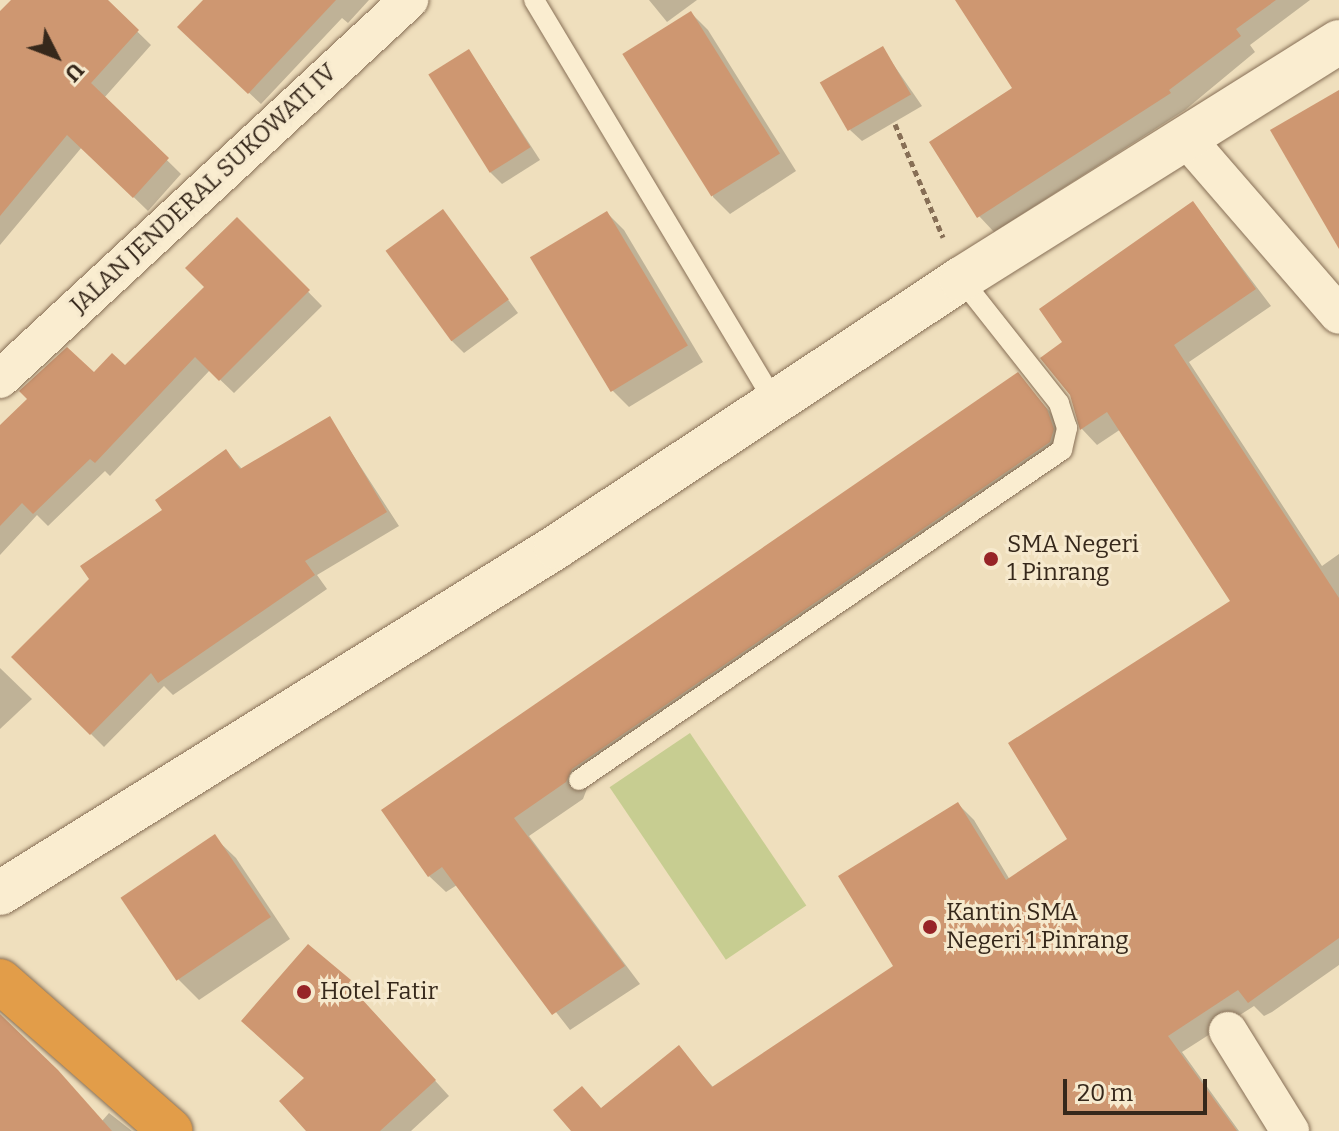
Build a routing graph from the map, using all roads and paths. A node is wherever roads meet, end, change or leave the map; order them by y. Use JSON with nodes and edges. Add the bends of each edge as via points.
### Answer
{"nodes":[{"id":1,"x":409,"y":0,"type":"edge"},
{"id":2,"x":534,"y":0,"type":"edge"},
{"id":3,"x":1339,"y":42,"type":"edge"},
{"id":4,"x":895,"y":124,"type":"dead end"},
{"id":5,"x":1185,"y":137,"type":"junction"},
{"id":6,"x":961,"y":279,"type":"junction"},
{"id":7,"x":1339,"y":315,"type":"edge"},
{"id":8,"x":0,"y":379,"type":"edge"},
{"id":9,"x":773,"y":400,"type":"junction"},
{"id":10,"x":579,"y":780,"type":"dead end"},
{"id":11,"x":0,"y":893,"type":"edge"},
{"id":12,"x":0,"y":981,"type":"edge"},
{"id":13,"x":1228,"y":1031,"type":"dead end"},
{"id":14,"x":171,"y":1131,"type":"edge"},
{"id":15,"x":1290,"y":1131,"type":"edge"}],
"edges":[{"from":1,"to":8,"type":"street","name":"JALAN JENDERAL SUKOWATI IV"},
{"from":2,"to":9,"type":"lane"},
{"from":3,"to":5,"type":"street"},
{"from":4,"to":6,"type":"path"},
{"from":5,"to":6,"type":"street"},
{"from":5,"to":7,"type":"street"},
{"from":6,"to":9,"type":"street"},
{"from":6,"to":10,"type":"lane","via":[[1059,403],[1067,428],[1062,450]]},
{"from":9,"to":11,"type":"street","via":[[556,547]]},
{"from":12,"to":14,"type":"highway"},
{"from":13,"to":15,"type":"street"}]}
